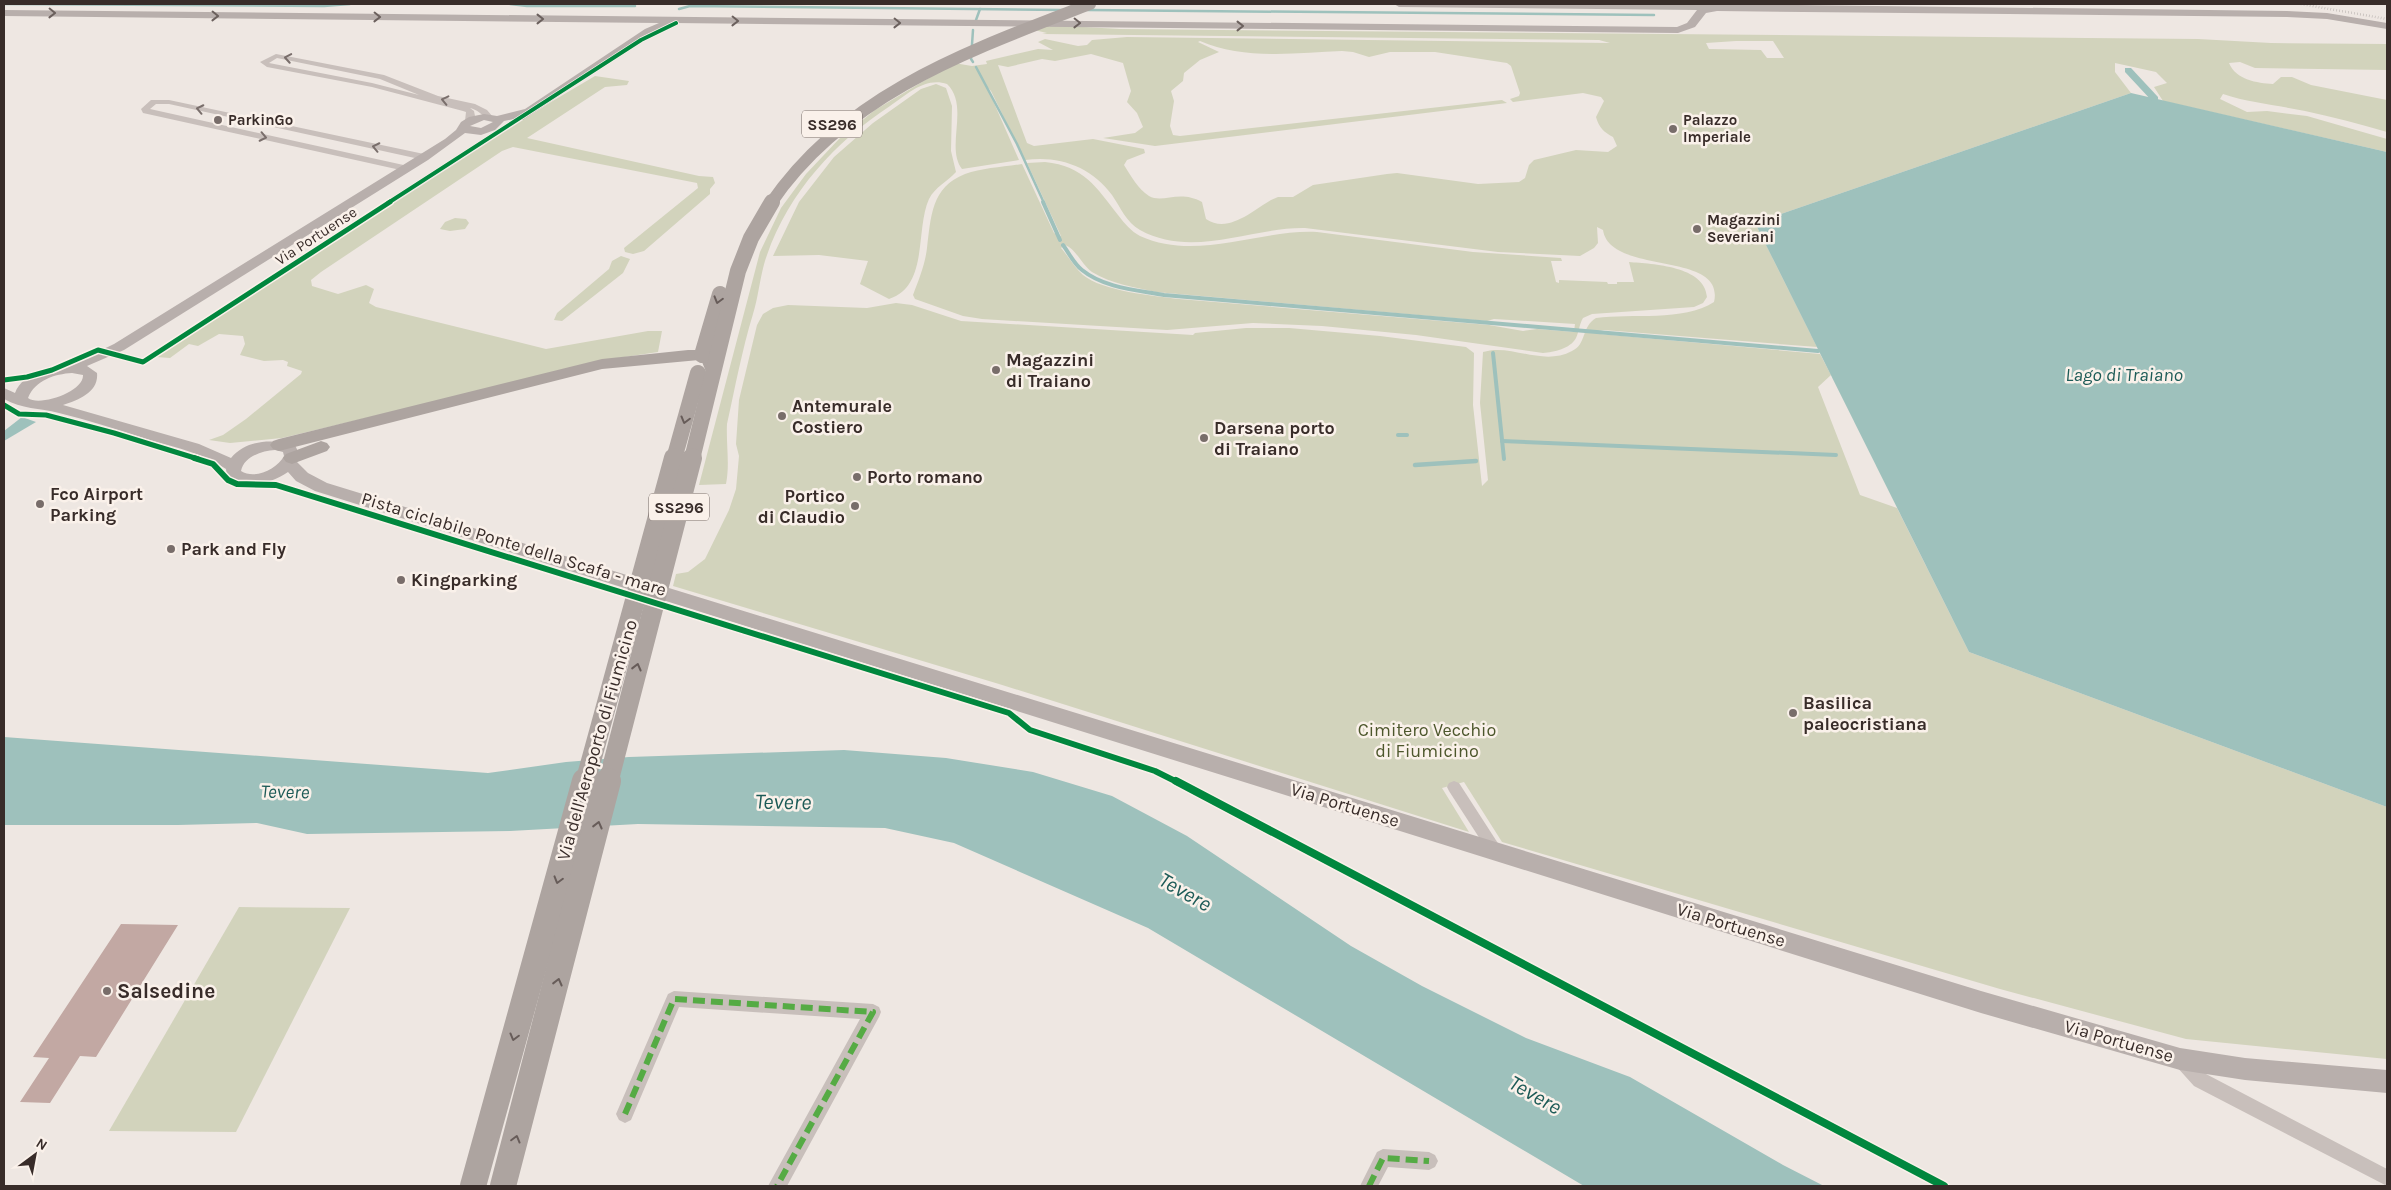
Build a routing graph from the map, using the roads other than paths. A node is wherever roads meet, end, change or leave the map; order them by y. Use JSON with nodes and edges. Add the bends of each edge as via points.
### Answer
{"nodes":[{"id":1,"x":1075,"y":4,"type":"edge"},
{"id":2,"x":1090,"y":4,"type":"edge"},
{"id":3,"x":1399,"y":4,"type":"edge"},
{"id":4,"x":1513,"y":4,"type":"edge"},
{"id":5,"x":243,"y":6,"type":"edge"},
{"id":6,"x":1662,"y":7,"type":"junction"},
{"id":7,"x":1719,"y":7,"type":"junction"},
{"id":8,"x":4,"y":13,"type":"edge"},
{"id":9,"x":292,"y":16,"type":"junction"},
{"id":10,"x":1695,"y":19,"type":"junction"},
{"id":11,"x":611,"y":20,"type":"junction"},
{"id":12,"x":686,"y":20,"type":"junction"},
{"id":13,"x":2387,"y":26,"type":"edge"},
{"id":14,"x":636,"y":39,"type":"junction"},
{"id":15,"x":493,"y":121,"type":"junction"},
{"id":16,"x":468,"y":126,"type":"junction"},
{"id":17,"x":424,"y":157,"type":"junction"},
{"id":18,"x":405,"y":168,"type":"junction"},
{"id":19,"x":119,"y":347,"type":"junction"},
{"id":20,"x":658,"y":362,"type":"junction"},
{"id":21,"x":70,"y":368,"type":"junction"},
{"id":22,"x":705,"y":369,"type":"junction"},
{"id":23,"x":90,"y":373,"type":"junction"},
{"id":24,"x":30,"y":382,"type":"junction"},
{"id":25,"x":4,"y":386,"type":"edge"},
{"id":26,"x":4,"y":393,"type":"edge"},
{"id":27,"x":74,"y":395,"type":"junction"},
{"id":28,"x":23,"y":402,"type":"junction"},
{"id":29,"x":44,"y":405,"type":"junction"},
{"id":30,"x":80,"y":413,"type":"junction"},
{"id":31,"x":279,"y":445,"type":"junction"},
{"id":32,"x":194,"y":447,"type":"junction"},
{"id":33,"x":257,"y":448,"type":"junction"},
{"id":34,"x":290,"y":461,"type":"junction"},
{"id":35,"x":233,"y":467,"type":"junction"},
{"id":36,"x":264,"y":477,"type":"junction"},
{"id":37,"x":312,"y":484,"type":"junction"},
{"id":38,"x":1454,"y":787,"type":"dead end"},
{"id":39,"x":1496,"y":852,"type":"junction"},
{"id":40,"x":2180,"y":1059,"type":"junction"},
{"id":41,"x":2387,"y":1082,"type":"edge"},
{"id":42,"x":625,"y":1114,"type":"dead end"},
{"id":43,"x":1430,"y":1161,"type":"dead end"},
{"id":44,"x":2387,"y":1178,"type":"edge"},
{"id":45,"x":473,"y":1186,"type":"edge"},
{"id":46,"x":503,"y":1186,"type":"edge"},
{"id":47,"x":777,"y":1186,"type":"edge"},
{"id":48,"x":1370,"y":1186,"type":"edge"}],
"edges":[{"from":1,"to":22,"type":"main road","name":"Via dell'Aeroporto di Fiumicino","number":"SS296","one_way":true,"bridge":true,"via":[[972,44],[914,72],[864,101],[790,162],[741,233],[729,264]]},
{"from":2,"to":22,"type":"main road","name":"Via dell'Aeroporto di Fiumicino","number":"SS296","bridge":true,"via":[[979,48],[909,82],[848,121],[800,165],[751,240]]},
{"from":3,"to":4,"type":"street"},
{"from":4,"to":6,"type":"street"},
{"from":5,"to":9,"type":"street","via":[[241,11],[253,14]]},
{"from":6,"to":7,"type":"street"},
{"from":6,"to":10,"type":"street"},
{"from":7,"to":10,"type":"street","via":[[1702,11]]},
{"from":7,"to":13,"type":"street","via":[[2287,14]]},
{"from":8,"to":9,"type":"street","one_way":true},
{"from":9,"to":11,"type":"street","one_way":true},
{"from":12,"to":10,"type":"street","one_way":true,"via":[[1678,30],[1691,25]]},
{"from":11,"to":12,"type":"street"},
{"from":11,"to":14,"type":"street","via":[[646,23],[646,28]]},
{"from":12,"to":14,"type":"street","via":[[664,23]]},
{"from":14,"to":15,"type":"street","via":[[510,123]]},
{"from":15,"to":16,"type":"street","name":"Via Portuense"},
{"from":15,"to":16,"type":"street","one_way":true,"via":[[482,110],[434,97],[396,80],[276,56],[264,62],[466,109],[471,116]]},
{"from":16,"to":17,"type":"street","name":"Via Portuense"},
{"from":17,"to":18,"type":"street","name":"Via Portuense"},
{"from":17,"to":18,"type":"street","one_way":true,"via":[[170,102],[154,102],[145,109]]},
{"from":18,"to":19,"type":"street","name":"Via Portuense"},
{"from":19,"to":21,"type":"street","name":"Via Portuense"},
{"from":19,"to":23,"type":"street","name":"Via Portuense"},
{"from":20,"to":22,"type":"main road"},
{"from":20,"to":31,"type":"main road","via":[[602,364]]},
{"from":20,"to":34,"type":"main road","via":[[322,446]]},
{"from":21,"to":23,"type":"street"},
{"from":21,"to":24,"type":"street","name":"Via Portuense"},
{"from":22,"to":45,"type":"main road","name":"Via dell'Aeroporto di Fiumicino","number":"SS296","one_way":true,"bridge":true},
{"from":46,"to":22,"type":"main road","name":"Via dell'Aeroporto di Fiumicino","number":"SS296","one_way":true,"bridge":true,"via":[[553,1004],[652,607]]},
{"from":23,"to":27,"type":"street","name":"Via Portuense","via":[[88,385]]},
{"from":24,"to":25,"type":"street"},
{"from":24,"to":28,"type":"street","via":[[21,393]]},
{"from":26,"to":28,"type":"street"},
{"from":27,"to":29,"type":"street"},
{"from":27,"to":30,"type":"street","via":[[73,400]]},
{"from":28,"to":29,"type":"street"},
{"from":29,"to":30,"type":"street"},
{"from":30,"to":32,"type":"street"},
{"from":31,"to":33,"type":"street"},
{"from":31,"to":34,"type":"street","name":"Via Portuense","via":[[289,449]]},
{"from":32,"to":33,"type":"street"},
{"from":32,"to":35,"type":"street"},
{"from":33,"to":35,"type":"street","via":[[244,455]]},
{"from":34,"to":36,"type":"street","via":[[278,472]]},
{"from":34,"to":37,"type":"street","name":"Via Portuense"},
{"from":35,"to":36,"type":"street","name":"Via Portuense","via":[[233,473],[244,479]]},
{"from":36,"to":37,"type":"street","name":"Via Portuense"},
{"from":37,"to":39,"type":"street","name":"Via Portuense"},
{"from":38,"to":39,"type":"street"},
{"from":39,"to":40,"type":"street","name":"Via Portuense","via":[[1981,1002]]},
{"from":40,"to":41,"type":"street","name":"Via Portuense","via":[[2245,1069]]},
{"from":40,"to":44,"type":"street","via":[[2200,1080]]},
{"from":42,"to":47,"type":"street","via":[[674,999],[873,1012]]},
{"from":43,"to":48,"type":"street","via":[[1383,1158]]}]}
